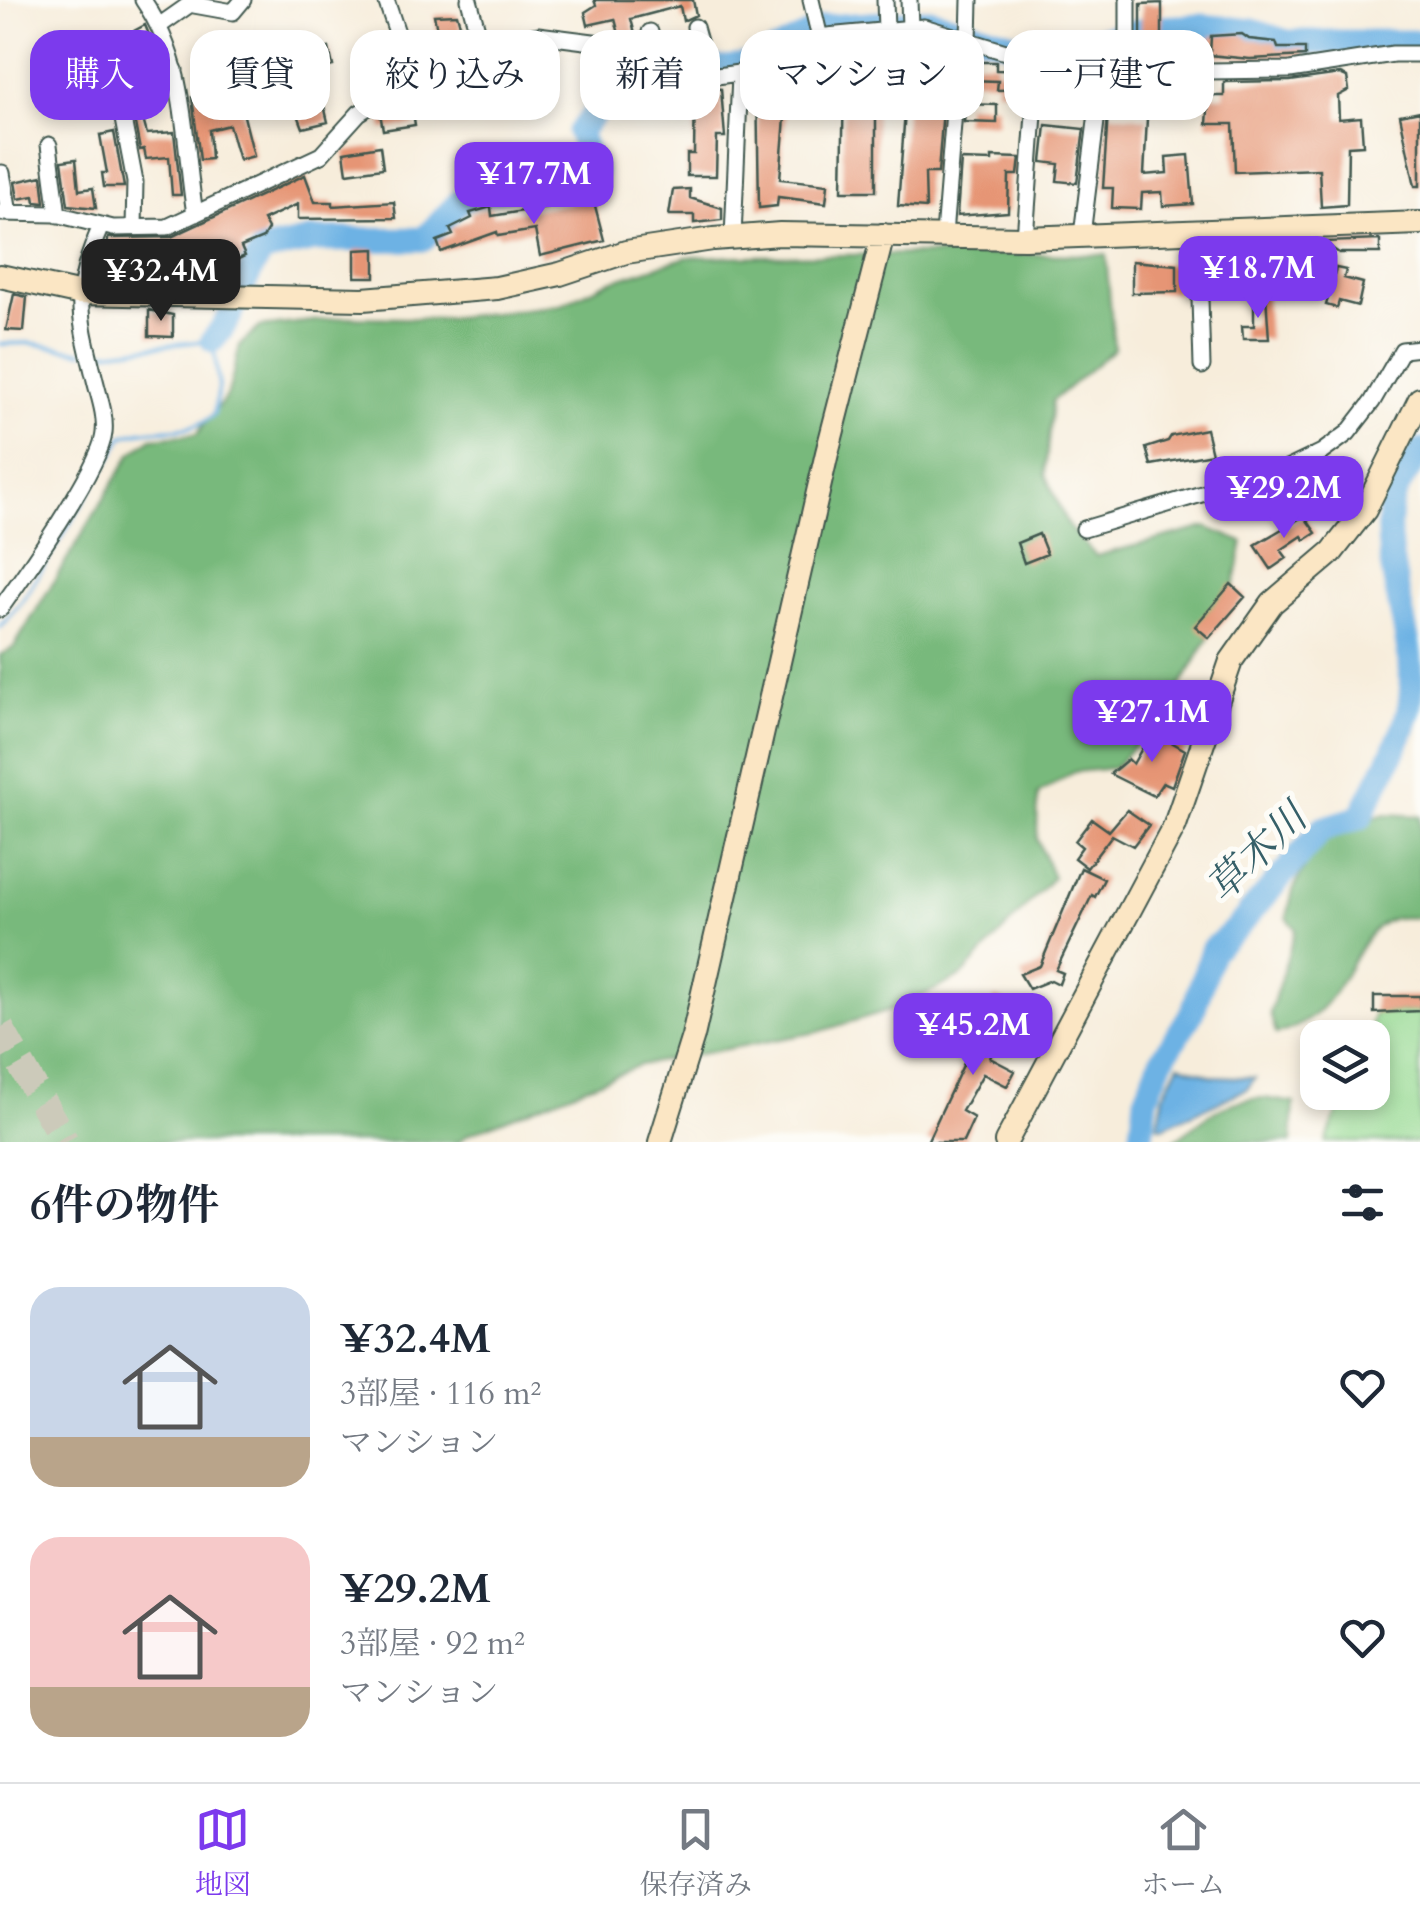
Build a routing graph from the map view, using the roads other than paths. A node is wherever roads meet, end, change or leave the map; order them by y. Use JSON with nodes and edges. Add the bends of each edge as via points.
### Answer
{"nodes":[{"id":1,"x":143,"y":0,"type":"edge"},
{"id":2,"x":242,"y":0,"type":"edge"},
{"id":3,"x":386,"y":0,"type":"edge"},
{"id":4,"x":469,"y":0,"type":"edge"},
{"id":5,"x":811,"y":0,"type":"edge"},
{"id":6,"x":885,"y":0,"type":"edge"},
{"id":7,"x":909,"y":0,"type":"edge"},
{"id":8,"x":970,"y":0,"type":"edge"},
{"id":9,"x":1128,"y":0,"type":"edge"},
{"id":10,"x":195,"y":3,"type":"edge"},
{"id":11,"x":159,"y":26,"type":"junction"},
{"id":12,"x":910,"y":28,"type":"junction"},
{"id":13,"x":396,"y":30,"type":"edge"},
{"id":14,"x":477,"y":30,"type":"edge"},
{"id":15,"x":818,"y":30,"type":"edge"},
{"id":16,"x":886,"y":30,"type":"joint"},
{"id":17,"x":920,"y":30,"type":"edge"},
{"id":18,"x":966,"y":30,"type":"edge"},
{"id":19,"x":1128,"y":30,"type":"edge"},
{"id":20,"x":1420,"y":54,"type":"edge"},
{"id":21,"x":175,"y":70,"type":"junction"},
{"id":22,"x":1214,"y":71,"type":"edge"},
{"id":23,"x":740,"y":75,"type":"joint"},
{"id":24,"x":720,"y":76,"type":"edge"},
{"id":25,"x":353,"y":120,"type":"edge"},
{"id":26,"x":956,"y":120,"type":"edge"},
{"id":27,"x":1034,"y":120,"type":"edge"},
{"id":28,"x":1096,"y":120,"type":"edge"},
{"id":29,"x":48,"y":144,"type":"dead end"},
{"id":30,"x":2,"y":174,"type":"edge"},
{"id":31,"x":5,"y":213,"type":"edge"},
{"id":32,"x":195,"y":214,"type":"junction"},
{"id":33,"x":58,"y":215,"type":"junction"},
{"id":34,"x":1420,"y":223,"type":"edge"},
{"id":35,"x":101,"y":226,"type":"junction"},
{"id":36,"x":134,"y":228,"type":"junction"},
{"id":37,"x":1198,"y":230,"type":"junction"},
{"id":38,"x":883,"y":235,"type":"junction"},
{"id":39,"x":944,"y":235,"type":"junction"},
{"id":40,"x":1082,"y":235,"type":"junction"},
{"id":41,"x":733,"y":237,"type":"junction"},
{"id":42,"x":1025,"y":238,"type":"junction"},
{"id":43,"x":0,"y":276,"type":"edge"},
{"id":44,"x":80,"y":293,"type":"junction"},
{"id":45,"x":1420,"y":348,"type":"edge"},
{"id":46,"x":1202,"y":366,"type":"dead end"},
{"id":47,"x":1420,"y":399,"type":"edge"},
{"id":48,"x":1084,"y":529,"type":"dead end"},
{"id":49,"x":0,"y":610,"type":"edge"},
{"id":50,"x":660,"y":1142,"type":"edge"},
{"id":51,"x":1006,"y":1142,"type":"edge"}],
"edges":[{"from":1,"to":11,"type":"street"},
{"from":2,"to":10,"type":"street","via":[[234,12]]},
{"from":3,"to":13,"type":"street"},
{"from":4,"to":14,"type":"street"},
{"from":5,"to":15,"type":"street"},
{"from":6,"to":16,"type":"street"},
{"from":7,"to":12,"type":"street"},
{"from":8,"to":18,"type":"street"},
{"from":9,"to":19,"type":"street"},
{"from":10,"to":11,"type":"street"},
{"from":11,"to":21,"type":"street"},
{"from":12,"to":16,"type":"street"},
{"from":12,"to":17,"type":"street"},
{"from":20,"to":22,"type":"street","via":[[1305,69]]},
{"from":21,"to":32,"type":"street"},
{"from":21,"to":36,"type":"street","via":[[118,93],[135,182]]},
{"from":23,"to":24,"type":"street"},
{"from":23,"to":41,"type":"street"},
{"from":25,"to":32,"type":"street","via":[[321,155]]},
{"from":26,"to":39,"type":"street"},
{"from":27,"to":42,"type":"street"},
{"from":28,"to":40,"type":"street"},
{"from":29,"to":33,"type":"street"},
{"from":30,"to":31,"type":"street"},
{"from":31,"to":33,"type":"street"},
{"from":32,"to":36,"type":"street","via":[[167,226]]},
{"from":33,"to":35,"type":"street"},
{"from":34,"to":37,"type":"street"},
{"from":35,"to":36,"type":"street"},
{"from":35,"to":44,"type":"street","via":[[85,260]]},
{"from":37,"to":40,"type":"street"},
{"from":37,"to":46,"type":"street"},
{"from":38,"to":39,"type":"street"},
{"from":38,"to":41,"type":"street"},
{"from":38,"to":50,"type":"street","via":[[698,1018]]},
{"from":39,"to":42,"type":"street"},
{"from":40,"to":42,"type":"street"},
{"from":41,"to":44,"type":"street","via":[[626,252],[560,274],[464,293],[363,299]]},
{"from":43,"to":44,"type":"street"},
{"from":44,"to":49,"type":"street","via":[[103,440]]},
{"from":45,"to":48,"type":"street","via":[[1402,350],[1348,432],[1304,462]]},
{"from":47,"to":51,"type":"street","via":[[1365,510],[1332,552],[1272,603],[1231,661],[1175,825]]}]}
